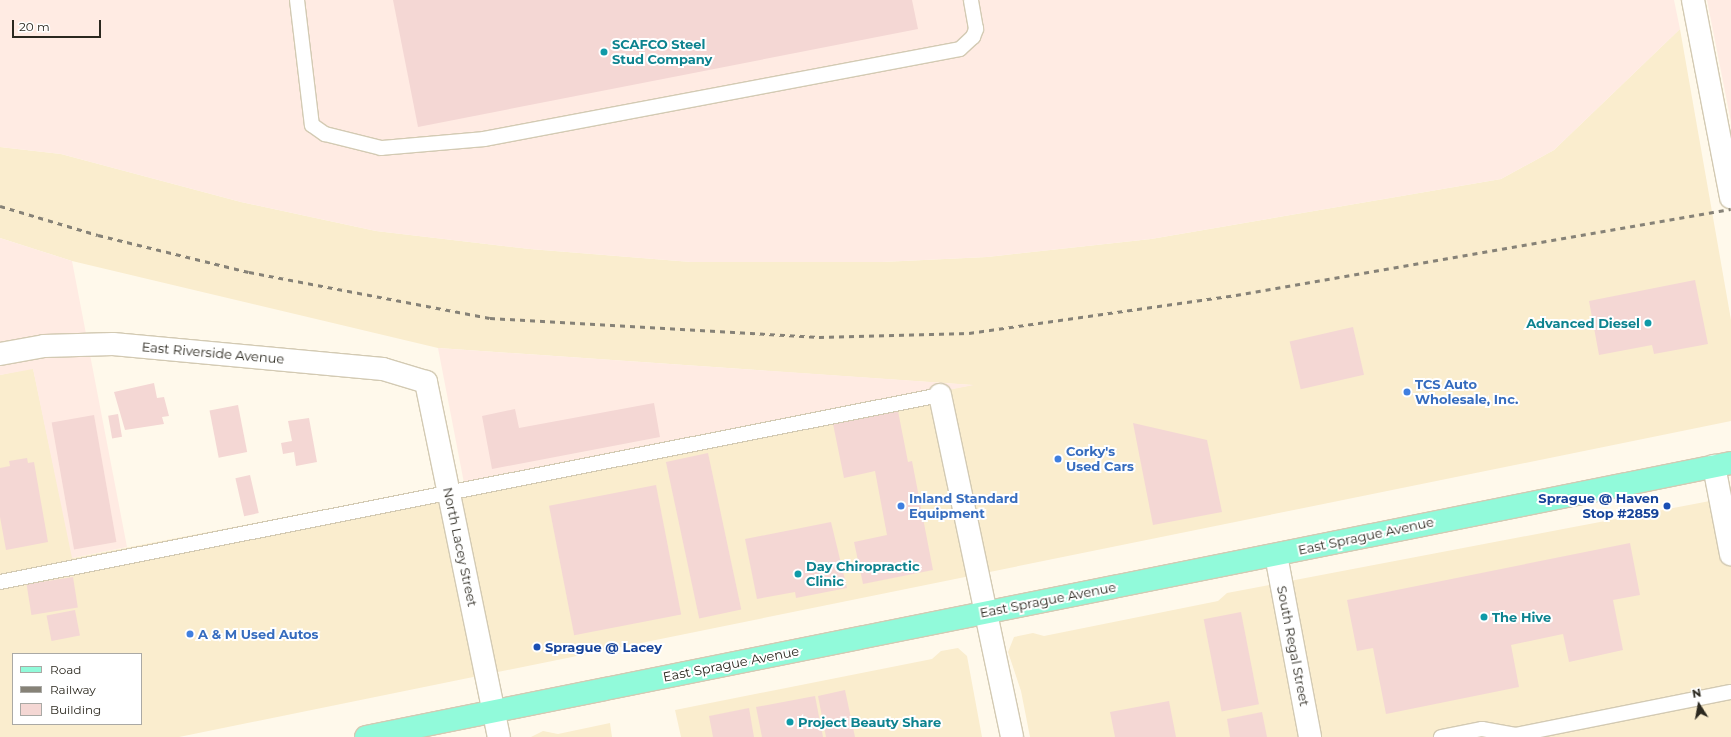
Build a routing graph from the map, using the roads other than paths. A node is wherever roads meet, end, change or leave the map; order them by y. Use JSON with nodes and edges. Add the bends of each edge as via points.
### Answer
{"nodes":[{"id":1,"x":297,"y":0,"type":"edge"},
{"id":2,"x":971,"y":0,"type":"edge"},
{"id":3,"x":1692,"y":0,"type":"edge"},
{"id":4,"x":1728,"y":161,"type":"edge"},
{"id":5,"x":1731,"y":198,"type":"edge"},
{"id":6,"x":0,"y":354,"type":"edge"},
{"id":7,"x":426,"y":382,"type":"joint"},
{"id":8,"x":940,"y":395,"type":"joint"},
{"id":9,"x":1723,"y":464,"type":"edge"},
{"id":10,"x":450,"y":494,"type":"junction"},
{"id":11,"x":1276,"y":554,"type":"junction"},
{"id":12,"x":1731,"y":554,"type":"edge"},
{"id":13,"x":0,"y":582,"type":"edge"},
{"id":14,"x":987,"y":613,"type":"junction"},
{"id":15,"x":1731,"y":692,"type":"edge"},
{"id":16,"x":494,"y":712,"type":"junction"},
{"id":17,"x":366,"y":737,"type":"edge"},
{"id":18,"x":499,"y":737,"type":"edge"},
{"id":19,"x":1012,"y":737,"type":"edge"},
{"id":20,"x":1310,"y":737,"type":"edge"},
{"id":21,"x":1441,"y":737,"type":"edge"}],
"edges":[{"from":1,"to":2,"type":"lane","via":[[312,126],[325,134],[381,148],[484,139],[960,49],[973,37],[976,29]]},
{"from":3,"to":4,"type":"street"},
{"from":4,"to":5,"type":"street"},
{"from":6,"to":7,"type":"street","name":"East Riverside Avenue","via":[[44,346],[113,344],[383,369]]},
{"from":7,"to":10,"type":"street","name":"North Lacey Street"},
{"from":8,"to":10,"type":"lane"},
{"from":8,"to":14,"type":"street"},
{"from":9,"to":11,"type":"main road","name":"East Sprague Avenue"},
{"from":9,"to":12,"type":"street"},
{"from":10,"to":13,"type":"lane"},
{"from":10,"to":16,"type":"street","name":"North Lacey Street"},
{"from":11,"to":14,"type":"main road","name":"East Sprague Avenue"},
{"from":11,"to":20,"type":"street","name":"South Regal Street"},
{"from":14,"to":16,"type":"main road","name":"East Sprague Avenue"},
{"from":14,"to":19,"type":"street"},
{"from":15,"to":21,"type":"lane","via":[[1515,734],[1482,729]]},
{"from":16,"to":17,"type":"main road","name":"East Sprague Avenue"},
{"from":16,"to":18,"type":"street","name":"North Lacey Street"}]}
